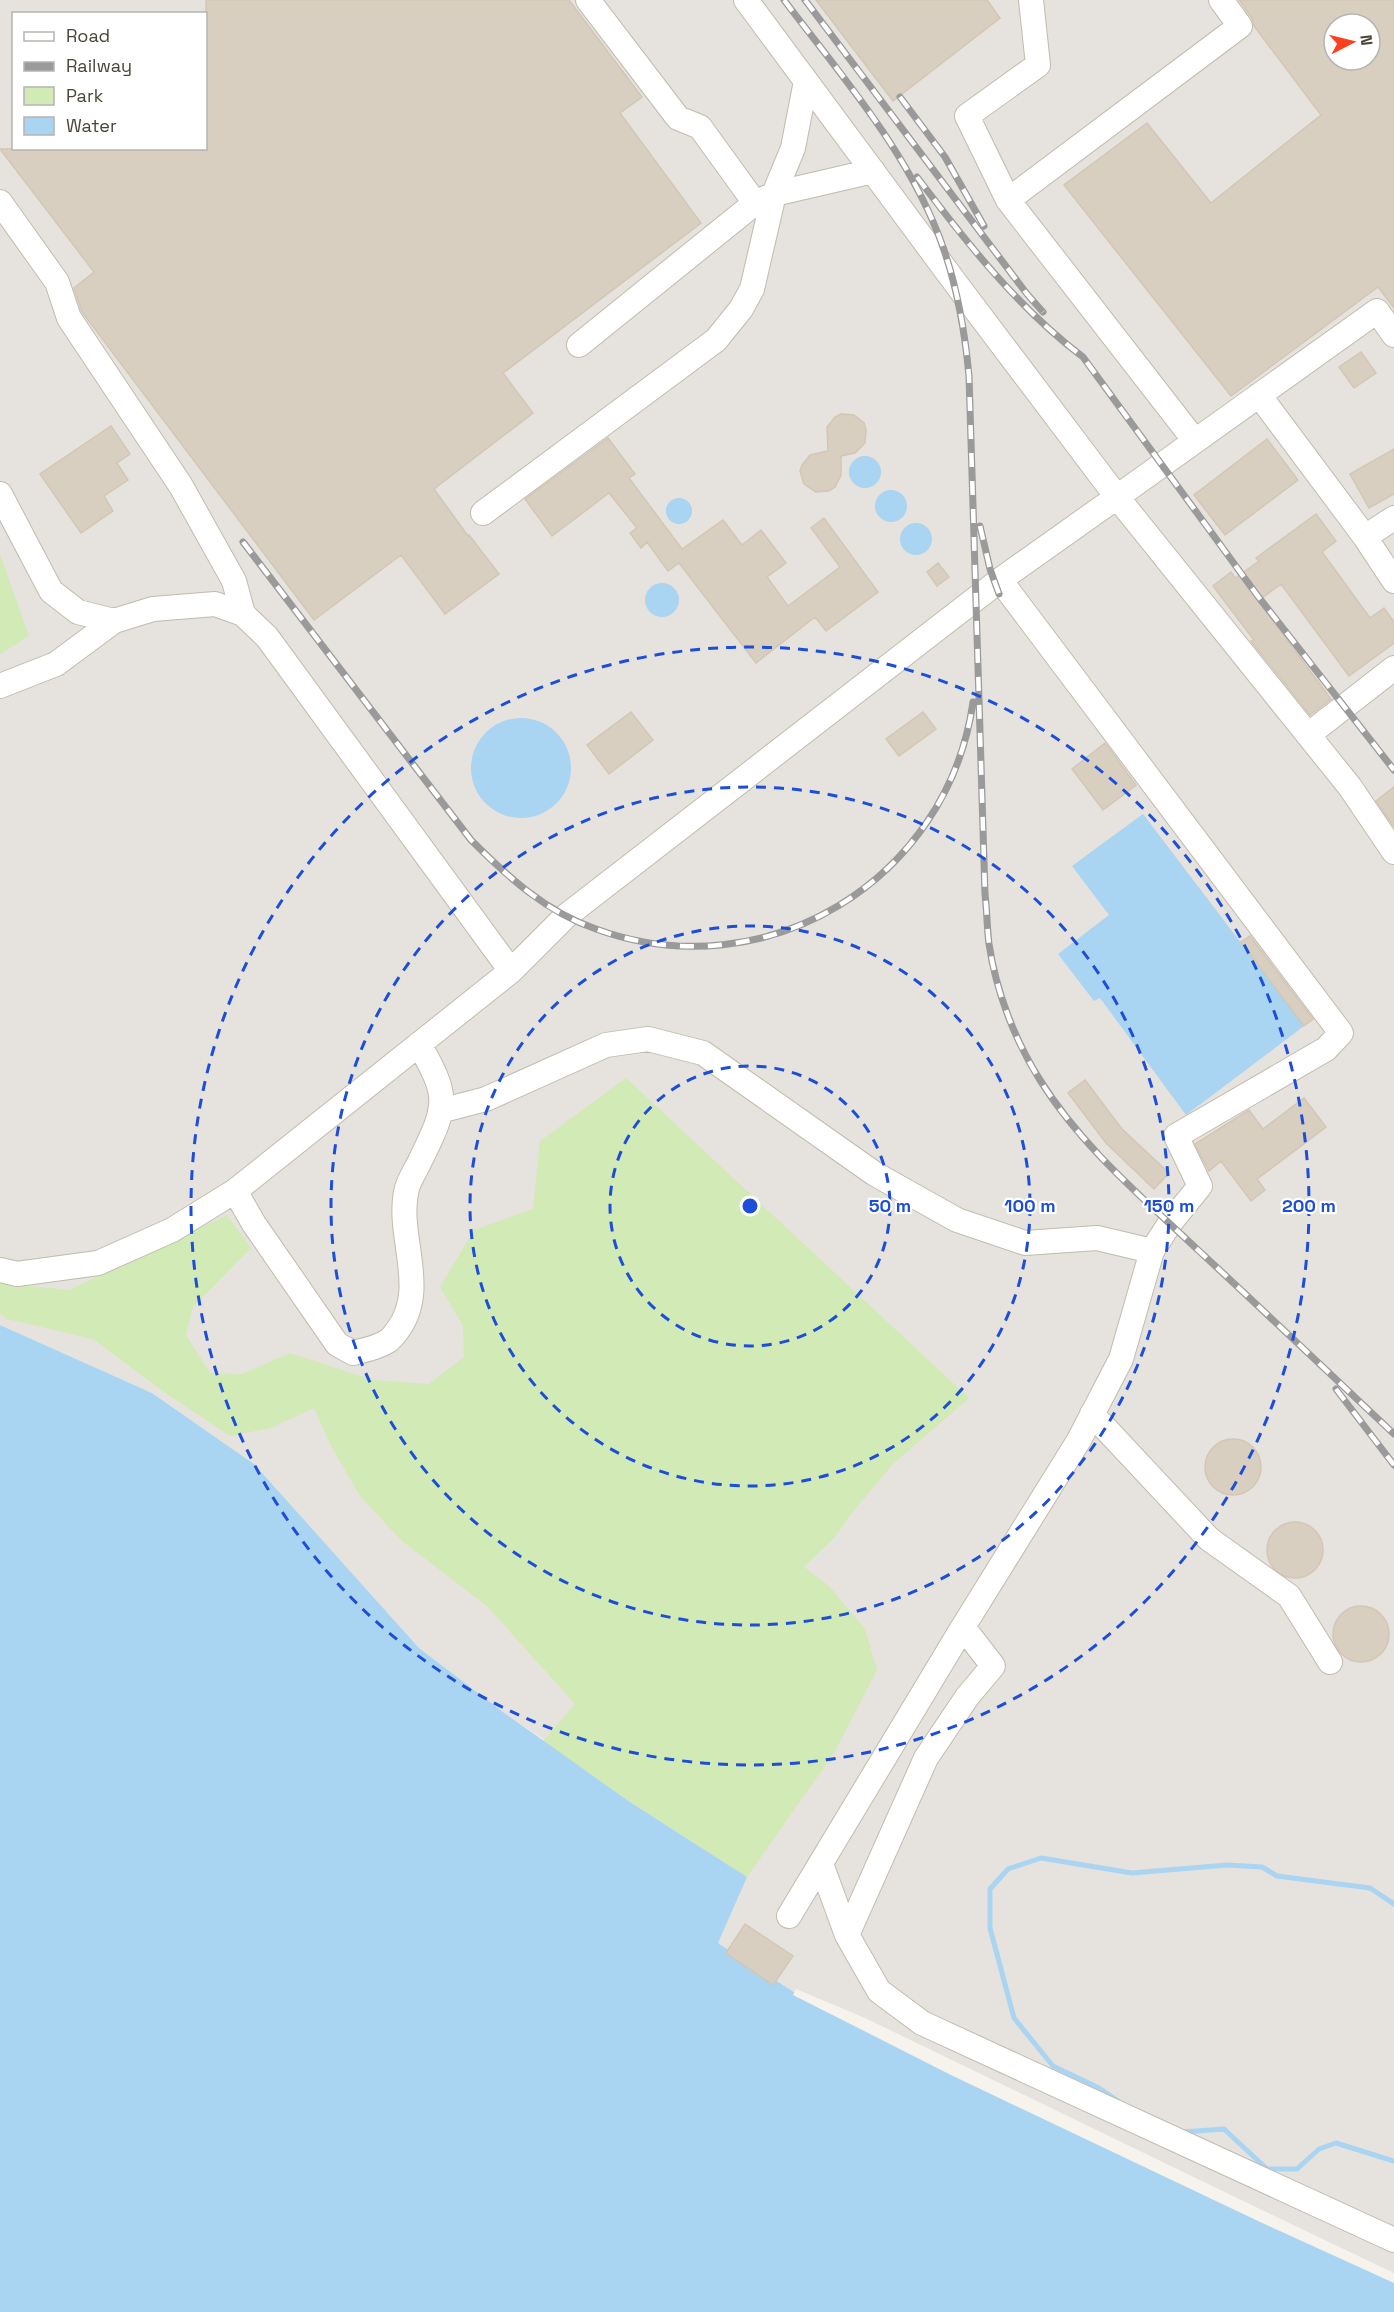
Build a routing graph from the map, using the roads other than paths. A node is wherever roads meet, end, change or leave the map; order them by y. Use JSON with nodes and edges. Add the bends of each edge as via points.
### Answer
{"nodes":[{"id":1,"x":588,"y":0,"type":"edge"},
{"id":2,"x":747,"y":0,"type":"edge"},
{"id":3,"x":1031,"y":0,"type":"edge"},
{"id":4,"x":1221,"y":0,"type":"edge"},
{"id":5,"x":806,"y":81,"type":"junction"},
{"id":6,"x":873,"y":171,"type":"junction"},
{"id":7,"x":764,"y":198,"type":"junction"},
{"id":8,"x":1008,"y":200,"type":"junction"},
{"id":9,"x":0,"y":202,"type":"edge"},
{"id":10,"x":1394,"y":334,"type":"edge"},
{"id":11,"x":579,"y":345,"type":"dead end"},
{"id":12,"x":1259,"y":395,"type":"junction"},
{"id":13,"x":1195,"y":441,"type":"junction"},
{"id":14,"x":0,"y":494,"type":"edge"},
{"id":15,"x":1117,"y":497,"type":"junction"},
{"id":16,"x":483,"y":513,"type":"dead end"},
{"id":17,"x":1394,"y":518,"type":"edge"},
{"id":18,"x":1365,"y":537,"type":"junction"},
{"id":19,"x":1000,"y":580,"type":"junction"},
{"id":20,"x":1394,"y":581,"type":"edge"},
{"id":21,"x":243,"y":614,"type":"junction"},
{"id":22,"x":114,"y":621,"type":"junction"},
{"id":23,"x":1394,"y":668,"type":"edge"},
{"id":24,"x":0,"y":686,"type":"edge"},
{"id":25,"x":1308,"y":735,"type":"junction"},
{"id":26,"x":1394,"y":852,"type":"edge"},
{"id":27,"x":511,"y":971,"type":"junction"},
{"id":28,"x":419,"y":1044,"type":"junction"},
{"id":29,"x":440,"y":1111,"type":"junction"},
{"id":30,"x":236,"y":1191,"type":"junction"},
{"id":31,"x":1152,"y":1251,"type":"junction"},
{"id":32,"x":0,"y":1270,"type":"edge"},
{"id":33,"x":1092,"y":1414,"type":"junction"},
{"id":34,"x":963,"y":1627,"type":"junction"},
{"id":35,"x":1330,"y":1662,"type":"dead end"},
{"id":36,"x":820,"y":1864,"type":"junction"},
{"id":37,"x":789,"y":1916,"type":"dead end"},
{"id":38,"x":847,"y":1935,"type":"junction"},
{"id":39,"x":1394,"y":2240,"type":"edge"}],
"edges":[{"from":1,"to":7,"type":"lane","via":[[678,118],[700,127]]},
{"from":2,"to":5,"type":"lane"},
{"from":3,"to":8,"type":"lane","via":[[1038,65],[967,116]]},
{"from":4,"to":8,"type":"lane","via":[[1240,26]]},
{"from":5,"to":6,"type":"lane"},
{"from":5,"to":7,"type":"lane","via":[[793,148]]},
{"from":6,"to":7,"type":"lane"},
{"from":6,"to":15,"type":"lane"},
{"from":7,"to":11,"type":"lane"},
{"from":7,"to":16,"type":"lane","via":[[752,288],[741,309],[716,339]]},
{"from":8,"to":13,"type":"lane"},
{"from":9,"to":21,"type":"lane","via":[[57,282],[69,318],[181,486],[234,581]]},
{"from":10,"to":12,"type":"lane","via":[[1377,311]]},
{"from":12,"to":13,"type":"lane"},
{"from":12,"to":18,"type":"lane"},
{"from":13,"to":15,"type":"lane"},
{"from":14,"to":22,"type":"lane","via":[[51,591],[78,612]]},
{"from":15,"to":19,"type":"lane"},
{"from":15,"to":25,"type":"lane"},
{"from":17,"to":18,"type":"lane"},
{"from":18,"to":20,"type":"lane"},
{"from":19,"to":27,"type":"lane","via":[[566,916]]},
{"from":19,"to":31,"type":"lane","via":[[1341,1033],[1326,1049],[1176,1136],[1200,1186]]},
{"from":21,"to":22,"type":"lane","via":[[215,604],[153,609]]},
{"from":21,"to":27,"type":"lane","via":[[267,637]]},
{"from":22,"to":24,"type":"lane","via":[[56,664]]},
{"from":23,"to":25,"type":"lane"},
{"from":25,"to":26,"type":"lane","via":[[1350,787]]},
{"from":27,"to":28,"type":"lane"},
{"from":28,"to":29,"type":"lane","via":[[436,1074],[443,1097]]},
{"from":28,"to":30,"type":"lane"},
{"from":29,"to":30,"type":"lane","via":[[437,1127],[407,1187],[405,1218],[411,1296],[406,1318],[389,1341],[373,1348],[353,1353],[337,1344],[254,1224]]},
{"from":29,"to":31,"type":"lane","via":[[486,1100],[606,1045],[648,1039],[702,1053],[874,1174],[957,1220],[1025,1243],[1097,1238]]},
{"from":30,"to":32,"type":"lane","via":[[172,1230],[99,1263],[17,1274]]},
{"from":31,"to":33,"type":"lane","via":[[1121,1359]]},
{"from":33,"to":34,"type":"lane"},
{"from":33,"to":35,"type":"lane","via":[[1209,1539],[1289,1596]]},
{"from":34,"to":36,"type":"lane"},
{"from":34,"to":38,"type":"lane","via":[[993,1666],[926,1758]]},
{"from":36,"to":37,"type":"lane"},
{"from":36,"to":38,"type":"lane"},
{"from":38,"to":39,"type":"lane","via":[[879,1991],[922,2023]]}]}
